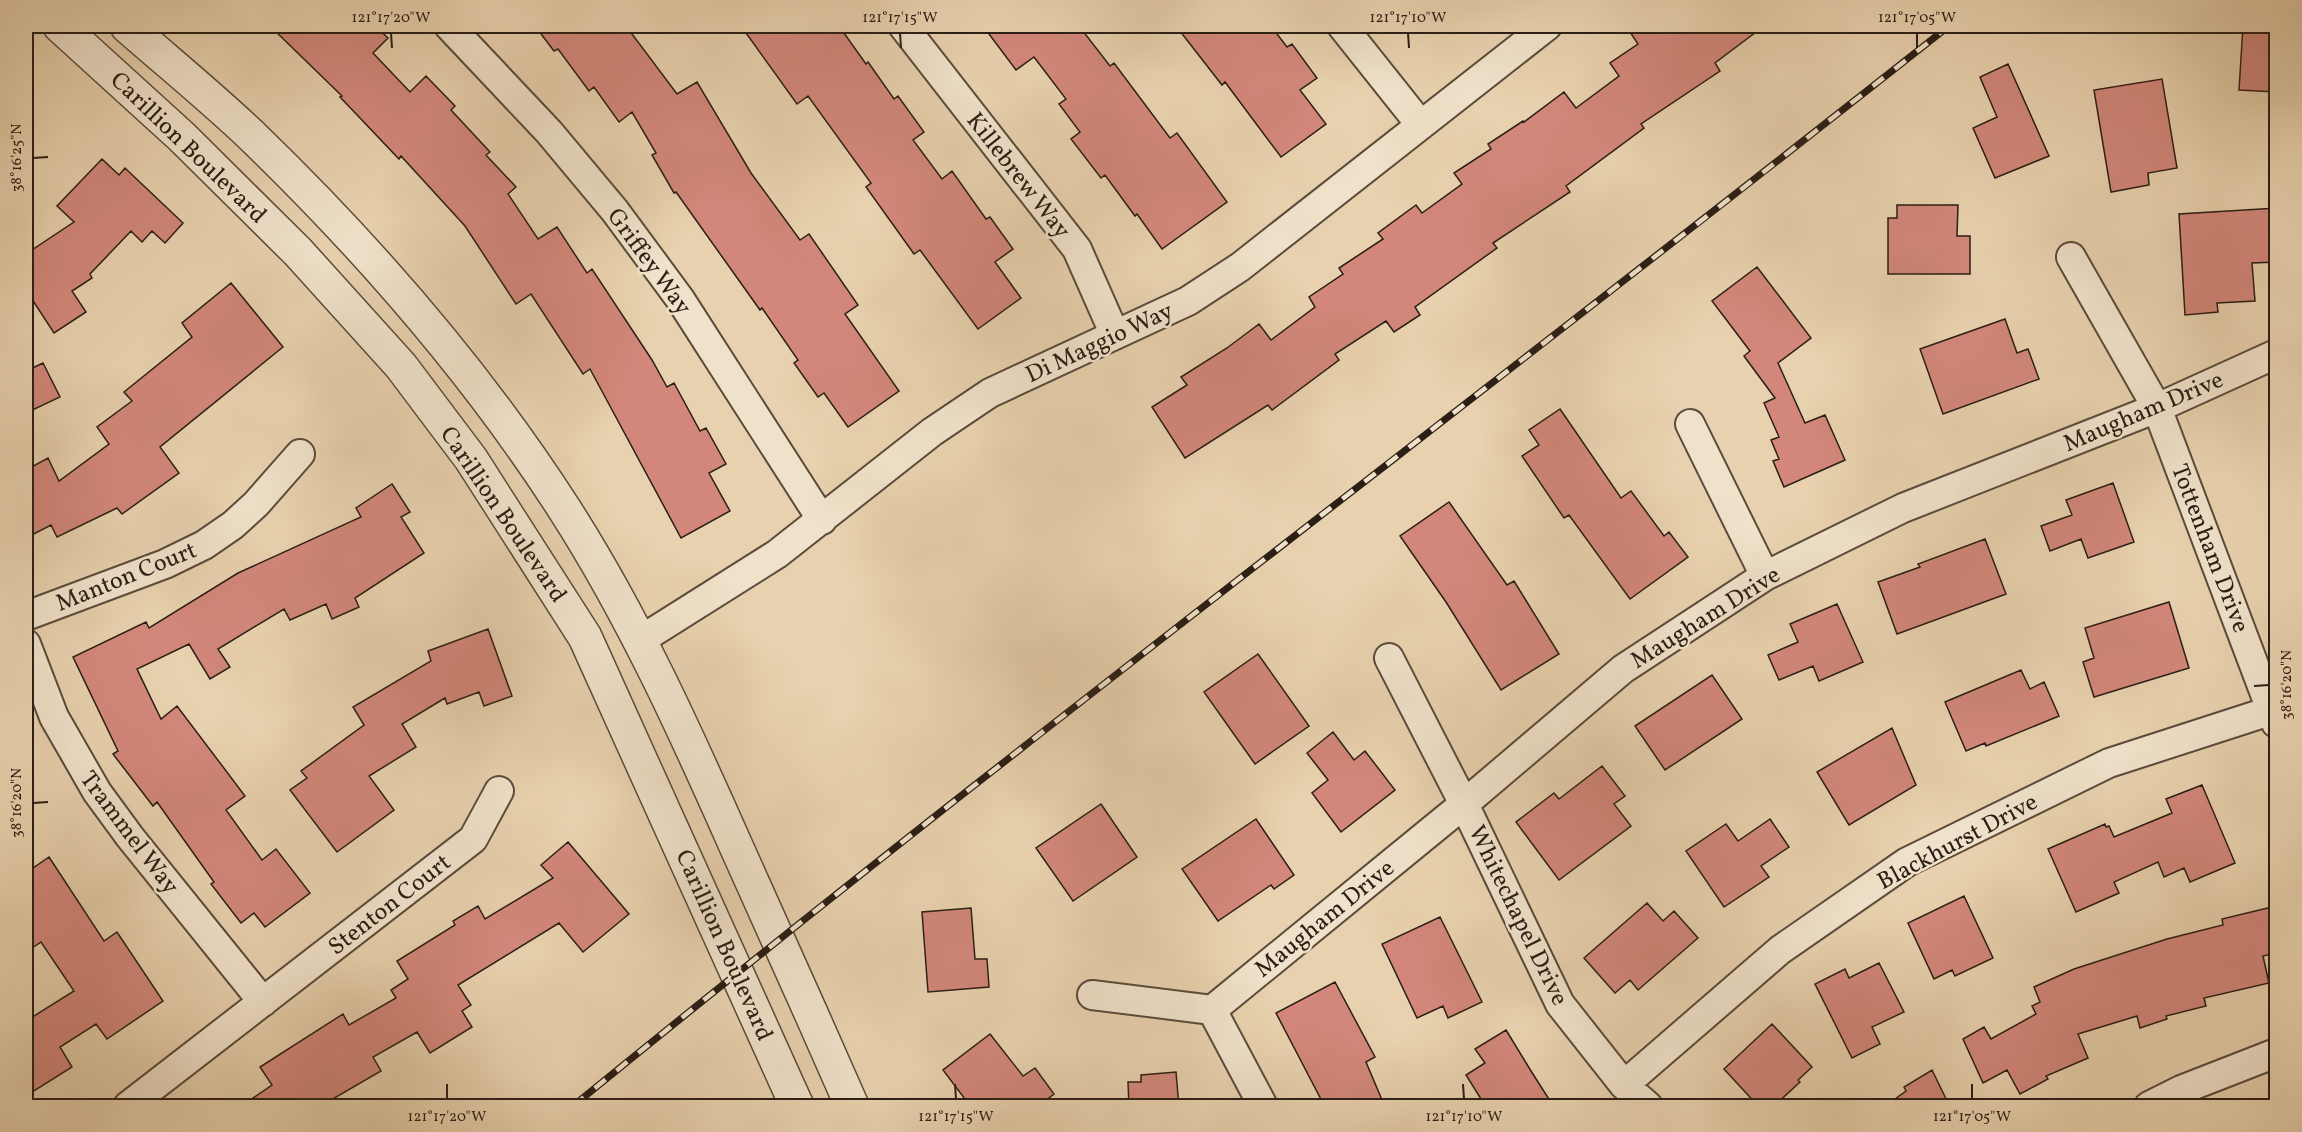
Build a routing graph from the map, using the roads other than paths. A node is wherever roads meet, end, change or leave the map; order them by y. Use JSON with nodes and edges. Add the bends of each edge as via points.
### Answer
{"nodes":[{"id":1,"x":60,"y":26,"type":"edge"},
{"id":2,"x":127,"y":26,"type":"edge"},
{"id":3,"x":448,"y":26,"type":"edge"},
{"id":4,"x":903,"y":26,"type":"edge"},
{"id":5,"x":1342,"y":26,"type":"edge"},
{"id":6,"x":1547,"y":26,"type":"edge"},
{"id":7,"x":1420,"y":124,"type":"junction"},
{"id":8,"x":2071,"y":257,"type":"dead end"},
{"id":9,"x":1115,"y":335,"type":"junction"},
{"id":10,"x":2277,"y":354,"type":"edge"},
{"id":11,"x":2157,"y":408,"type":"junction"},
{"id":12,"x":1690,"y":424,"type":"dead end"},
{"id":13,"x":300,"y":454,"type":"dead end"},
{"id":14,"x":822,"y":520,"type":"junction"},
{"id":15,"x":1765,"y":576,"type":"junction"},
{"id":16,"x":26,"y":616,"type":"edge"},
{"id":17,"x":639,"y":641,"type":"junction"},
{"id":18,"x":26,"y":644,"type":"edge"},
{"id":19,"x":1389,"y":658,"type":"dead end"},
{"id":20,"x":2275,"y":714,"type":"edge"},
{"id":21,"x":499,"y":791,"type":"dead end"},
{"id":22,"x":1464,"y":804,"type":"junction"},
{"id":23,"x":1092,"y":995,"type":"dead end"},
{"id":24,"x":262,"y":1002,"type":"junction"},
{"id":25,"x":1212,"y":1010,"type":"junction"},
{"id":26,"x":2277,"y":1053,"type":"edge"},
{"id":27,"x":1624,"y":1085,"type":"junction"},
{"id":28,"x":128,"y":1107,"type":"edge"},
{"id":29,"x":797,"y":1107,"type":"edge"},
{"id":30,"x":852,"y":1107,"type":"edge"},
{"id":31,"x":1263,"y":1107,"type":"edge"},
{"id":32,"x":1648,"y":1107,"type":"edge"},
{"id":33,"x":2149,"y":1107,"type":"edge"}],
"edges":[{"from":1,"to":29,"type":"street","name":"Carillion Boulevard","via":[[182,137],[298,252],[401,366],[471,459],[585,637]]},
{"from":2,"to":17,"type":"street","name":"Carillion Boulevard","via":[[251,135],[396,285],[513,434],[571,520]]},
{"from":3,"to":14,"type":"street","name":"Griffey Way","via":[[549,132],[615,211],[680,299]]},
{"from":4,"to":9,"type":"street","name":"Killebrew Way","via":[[1077,249]]},
{"from":5,"to":7,"type":"street"},
{"from":6,"to":7,"type":"street","name":"Di Maggio Way"},
{"from":7,"to":9,"type":"street","name":"Di Maggio Way","via":[[1240,267],[1188,301]]},
{"from":8,"to":11,"type":"street","name":"Tottenham Drive"},
{"from":9,"to":14,"type":"street","name":"Di Maggio Way","via":[[990,393],[932,432]]},
{"from":10,"to":11,"type":"street","name":"Maugham Drive"},
{"from":11,"to":15,"type":"street","name":"Maugham Drive","via":[[1903,508]]},
{"from":11,"to":20,"type":"street","name":"Tottenham Drive"},
{"from":12,"to":15,"type":"street"},
{"from":13,"to":16,"type":"street","name":"Manton Court","via":[[256,504],[204,545],[165,564]]},
{"from":14,"to":17,"type":"street","name":"Di Maggio Way","via":[[777,554]]},
{"from":15,"to":22,"type":"street","name":"Maugham Drive","via":[[1623,669]]},
{"from":17,"to":30,"type":"street","name":"Carillion Boulevard","via":[[699,760]]},
{"from":18,"to":24,"type":"street","name":"Trammel Way","via":[[54,717],[97,792]]},
{"from":19,"to":22,"type":"street","name":"Whitechapel Drive"},
{"from":20,"to":27,"type":"street","name":"Blackhurst Drive","via":[[2109,763],[1907,862],[1780,950]]},
{"from":21,"to":24,"type":"street","name":"Stenton Court","via":[[473,839]]},
{"from":22,"to":25,"type":"street","name":"Maugham Drive"},
{"from":22,"to":27,"type":"street","name":"Whitechapel Drive","via":[[1560,1004]]},
{"from":23,"to":25,"type":"street"},
{"from":24,"to":28,"type":"street","name":"Stenton Court"},
{"from":25,"to":31,"type":"street"},
{"from":26,"to":33,"type":"street","via":[[2181,1090]]},
{"from":27,"to":32,"type":"street","name":"Whitechapel Drive"}]}
